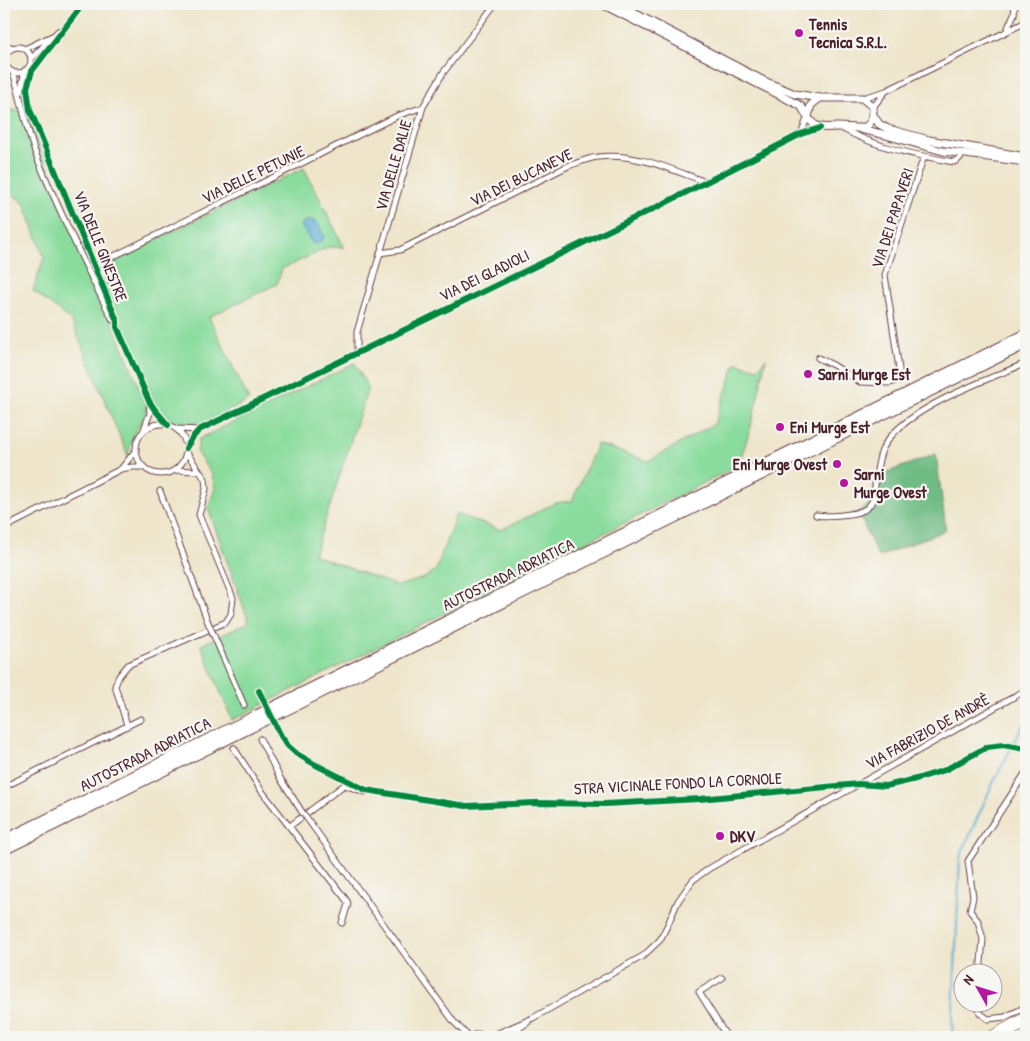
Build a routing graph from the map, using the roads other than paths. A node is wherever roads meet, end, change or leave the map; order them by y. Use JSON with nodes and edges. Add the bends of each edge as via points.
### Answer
{"nodes":[{"id":1,"x":83,"y":4,"type":"edge"},
{"id":2,"x":602,"y":4,"type":"edge"},
{"id":3,"x":617,"y":4,"type":"edge"},
{"id":4,"x":1015,"y":4,"type":"edge"},
{"id":5,"x":493,"y":5,"type":"edge"},
{"id":6,"x":1026,"y":22,"type":"edge"},
{"id":7,"x":1005,"y":32,"type":"junction"},
{"id":8,"x":57,"y":33,"type":"junction"},
{"id":9,"x":4,"y":44,"type":"edge"},
{"id":10,"x":13,"y":48,"type":"junction"},
{"id":11,"x":25,"y":49,"type":"junction"},
{"id":12,"x":4,"y":58,"type":"edge"},
{"id":13,"x":31,"y":59,"type":"junction"},
{"id":14,"x":8,"y":70,"type":"edge"},
{"id":15,"x":25,"y":70,"type":"junction"},
{"id":16,"x":886,"y":91,"type":"junction"},
{"id":17,"x":20,"y":94,"type":"junction"},
{"id":18,"x":820,"y":98,"type":"junction"},
{"id":19,"x":862,"y":98,"type":"junction"},
{"id":20,"x":423,"y":106,"type":"junction"},
{"id":21,"x":873,"y":107,"type":"junction"},
{"id":22,"x":873,"y":115,"type":"junction"},
{"id":23,"x":808,"y":116,"type":"junction"},
{"id":24,"x":840,"y":127,"type":"junction"},
{"id":25,"x":820,"y":128,"type":"junction"},
{"id":26,"x":860,"y":129,"type":"junction"},
{"id":27,"x":801,"y":134,"type":"junction"},
{"id":28,"x":963,"y":154,"type":"junction"},
{"id":29,"x":924,"y":156,"type":"junction"},
{"id":30,"x":1026,"y":157,"type":"edge"},
{"id":31,"x":1026,"y":162,"type":"edge"},
{"id":32,"x":706,"y":182,"type":"junction"},
{"id":33,"x":380,"y":253,"type":"junction"},
{"id":34,"x":94,"y":266,"type":"junction"},
{"id":35,"x":117,"y":326,"type":"junction"},
{"id":36,"x":1026,"y":334,"type":"edge"},
{"id":37,"x":1026,"y":344,"type":"edge"},
{"id":38,"x":357,"y":353,"type":"junction"},
{"id":39,"x":818,"y":358,"type":"dead end"},
{"id":40,"x":1026,"y":363,"type":"edge"},
{"id":41,"x":150,"y":401,"type":"junction"},
{"id":42,"x":168,"y":425,"type":"junction"},
{"id":43,"x":176,"y":429,"type":"junction"},
{"id":44,"x":200,"y":430,"type":"junction"},
{"id":45,"x":143,"y":432,"type":"junction"},
{"id":46,"x":136,"y":450,"type":"junction"},
{"id":47,"x":186,"y":450,"type":"junction"},
{"id":48,"x":144,"y":467,"type":"junction"},
{"id":49,"x":121,"y":469,"type":"junction"},
{"id":50,"x":175,"y":470,"type":"junction"},
{"id":51,"x":197,"y":471,"type":"junction"},
{"id":52,"x":160,"y":491,"type":"dead end"},
{"id":53,"x":816,"y":515,"type":"dead end"},
{"id":54,"x":4,"y":528,"type":"edge"},
{"id":55,"x":1026,"y":690,"type":"edge"},
{"id":56,"x":259,"y":691,"type":"dead end"},
{"id":57,"x":244,"y":705,"type":"dead end"},
{"id":58,"x":141,"y":719,"type":"dead end"},
{"id":59,"x":127,"y":725,"type":"junction"},
{"id":60,"x":260,"y":739,"type":"dead end"},
{"id":61,"x":234,"y":748,"type":"dead end"},
{"id":62,"x":1026,"y":748,"type":"edge"},
{"id":63,"x":1026,"y":772,"type":"edge"},
{"id":64,"x":858,"y":784,"type":"junction"},
{"id":65,"x":4,"y":786,"type":"edge"},
{"id":66,"x":366,"y":790,"type":"junction"},
{"id":67,"x":290,"y":826,"type":"junction"},
{"id":68,"x":4,"y":840,"type":"edge"},
{"id":69,"x":4,"y":850,"type":"edge"},
{"id":70,"x":342,"y":923,"type":"dead end"},
{"id":71,"x":981,"y":964,"type":"edge"},
{"id":72,"x":722,"y":978,"type":"dead end"},
{"id":73,"x":1026,"y":1007,"type":"edge"},
{"id":74,"x":981,"y":1014,"type":"edge"},
{"id":75,"x":1026,"y":1016,"type":"edge"},
{"id":76,"x":533,"y":1018,"type":"junction"},
{"id":77,"x":1026,"y":1024,"type":"edge"},
{"id":78,"x":470,"y":1037,"type":"edge"},
{"id":79,"x":484,"y":1037,"type":"edge"},
{"id":80,"x":489,"y":1037,"type":"edge"},
{"id":81,"x":507,"y":1037,"type":"edge"},
{"id":82,"x":728,"y":1037,"type":"edge"},
{"id":83,"x":988,"y":1037,"type":"edge"},
{"id":84,"x":1002,"y":1037,"type":"edge"}],
"edges":[{"from":1,"to":8,"type":"street"},
{"from":1,"to":34,"type":"street","name":"VIA DELLE GINESTRE","via":[[32,72],[27,88],[30,110]]},
{"from":2,"to":23,"type":"main road","via":[[801,106]]},
{"from":3,"to":18,"type":"main road","via":[[766,82],[796,94]]},
{"from":4,"to":7,"type":"street"},
{"from":5,"to":20,"type":"street","name":"VIA DELLE DALIE"},
{"from":6,"to":7,"type":"street"},
{"from":7,"to":16,"type":"street"},
{"from":8,"to":11,"type":"street"},
{"from":8,"to":13,"type":"street"},
{"from":9,"to":10,"type":"street"},
{"from":10,"to":11,"type":"street"},
{"from":10,"to":12,"type":"street"},
{"from":11,"to":13,"type":"street"},
{"from":12,"to":14,"type":"street"},
{"from":13,"to":15,"type":"street"},
{"from":14,"to":15,"type":"street"},
{"from":14,"to":17,"type":"street"},
{"from":15,"to":17,"type":"street"},
{"from":16,"to":19,"type":"street"},
{"from":16,"to":21,"type":"street"},
{"from":17,"to":35,"type":"street","via":[[34,149],[48,185],[99,295]]},
{"from":18,"to":19,"type":"main road"},
{"from":18,"to":23,"type":"main road","via":[[811,105]]},
{"from":19,"to":21,"type":"main road"},
{"from":20,"to":33,"type":"street","name":"VIA DELLE DALIE"},
{"from":20,"to":34,"type":"street","name":"VIA DELLE PETUNIE"},
{"from":21,"to":22,"type":"main road"},
{"from":22,"to":26,"type":"main road","via":[[866,127]]},
{"from":22,"to":30,"type":"main road","via":[[888,129],[929,140]]},
{"from":23,"to":25,"type":"main road"},
{"from":23,"to":27,"type":"street"},
{"from":24,"to":25,"type":"main road"},
{"from":24,"to":26,"type":"main road"},
{"from":24,"to":29,"type":"street","via":[[862,138]]},
{"from":25,"to":27,"type":"street","name":"VIA DEI GLADIOLI"},
{"from":26,"to":28,"type":"main road"},
{"from":27,"to":32,"type":"street","name":"VIA DEI GLADIOLI"},
{"from":28,"to":29,"type":"street","via":[[954,162]]},
{"from":28,"to":31,"type":"main road"},
{"from":29,"to":39,"type":"street","name":"VIA DEI PAPAVERI","via":[[885,275],[899,377],[890,383],[860,382]]},
{"from":32,"to":33,"type":"street","name":"VIA DEI BUCANEVE","via":[[648,162],[623,157],[597,157],[568,166],[400,250]]},
{"from":32,"to":38,"type":"street","name":"VIA DEI GLADIOLI"},
{"from":33,"to":38,"type":"street","name":"VIA DELLE DALIE","via":[[357,332]]},
{"from":34,"to":35,"type":"street","name":"VIA DELLE GINESTRE"},
{"from":35,"to":41,"type":"street","name":"VIA DELLE GINESTRE"},
{"from":36,"to":68,"type":"highway","name":"AUTOSTRADA ADRIATICA"},
{"from":37,"to":69,"type":"highway","name":"AUTOSTRADA ADRIATICA"},
{"from":38,"to":44,"type":"street","name":"VIA DEI GLADIOLI"},
{"from":40,"to":53,"type":"street","via":[[958,392],[906,422],[882,448],[874,497],[865,509]]},
{"from":41,"to":42,"type":"street","name":"VIA DELLE GINESTRE"},
{"from":41,"to":45,"type":"street","via":[[150,413]]},
{"from":42,"to":43,"type":"street","name":"VIA DEI GLADIOLI"},
{"from":42,"to":45,"type":"street","via":[[156,424]]},
{"from":43,"to":44,"type":"street","name":"VIA DEI GLADIOLI"},
{"from":43,"to":47,"type":"street","via":[[182,434]]},
{"from":44,"to":47,"type":"street","name":"VIA DEI GLADIOLI"},
{"from":45,"to":46,"type":"street"},
{"from":46,"to":48,"type":"street"},
{"from":46,"to":49,"type":"street"},
{"from":47,"to":50,"type":"street","name":"VIA DEI GLADIOLI"},
{"from":47,"to":51,"type":"street"},
{"from":48,"to":49,"type":"street"},
{"from":48,"to":50,"type":"street","via":[[162,474]]},
{"from":49,"to":54,"type":"street"},
{"from":50,"to":51,"type":"street"},
{"from":51,"to":59,"type":"street","via":[[205,479],[206,489],[199,515],[233,598],[231,614],[218,626],[128,665],[115,686]]},
{"from":52,"to":57,"type":"street","bridge":true,"via":[[207,620]]},
{"from":55,"to":64,"type":"street","name":"VIA FABRIZIO DE ANDRÈ"},
{"from":56,"to":66,"type":"street","name":"STRA VICINALE FONDO LA CORNOLE","bridge":true,"via":[[288,746],[297,754]]},
{"from":58,"to":59,"type":"street"},
{"from":59,"to":65,"type":"street"},
{"from":60,"to":78,"type":"street","bridge":true,"via":[[302,812],[454,1022]]},
{"from":61,"to":67,"type":"street","via":[[261,790]]},
{"from":62,"to":64,"type":"street","name":"STRA VICINALE FONDO LA CORNOLE","via":[[987,747],[945,770],[916,779],[886,786]]},
{"from":63,"to":71,"type":"street","via":[[968,861],[972,897],[970,911],[978,921],[983,939]]},
{"from":64,"to":66,"type":"street","name":"STRA VICINALE FONDO LA CORNOLE","via":[[700,799],[466,806]]},
{"from":64,"to":76,"type":"street","name":"VIA FABRIZIO DE ANDRÈ","via":[[710,868],[688,887],[660,940],[643,956]]},
{"from":66,"to":67,"type":"street","via":[[344,785]]},
{"from":67,"to":70,"type":"street","via":[[347,901]]},
{"from":72,"to":82,"type":"street","via":[[699,992]]},
{"from":73,"to":74,"type":"street","via":[[988,1019]]},
{"from":75,"to":83,"type":"main road"},
{"from":76,"to":80,"type":"street"},
{"from":76,"to":81,"type":"street"},
{"from":77,"to":84,"type":"main road"},
{"from":78,"to":79,"type":"main road"}]}
